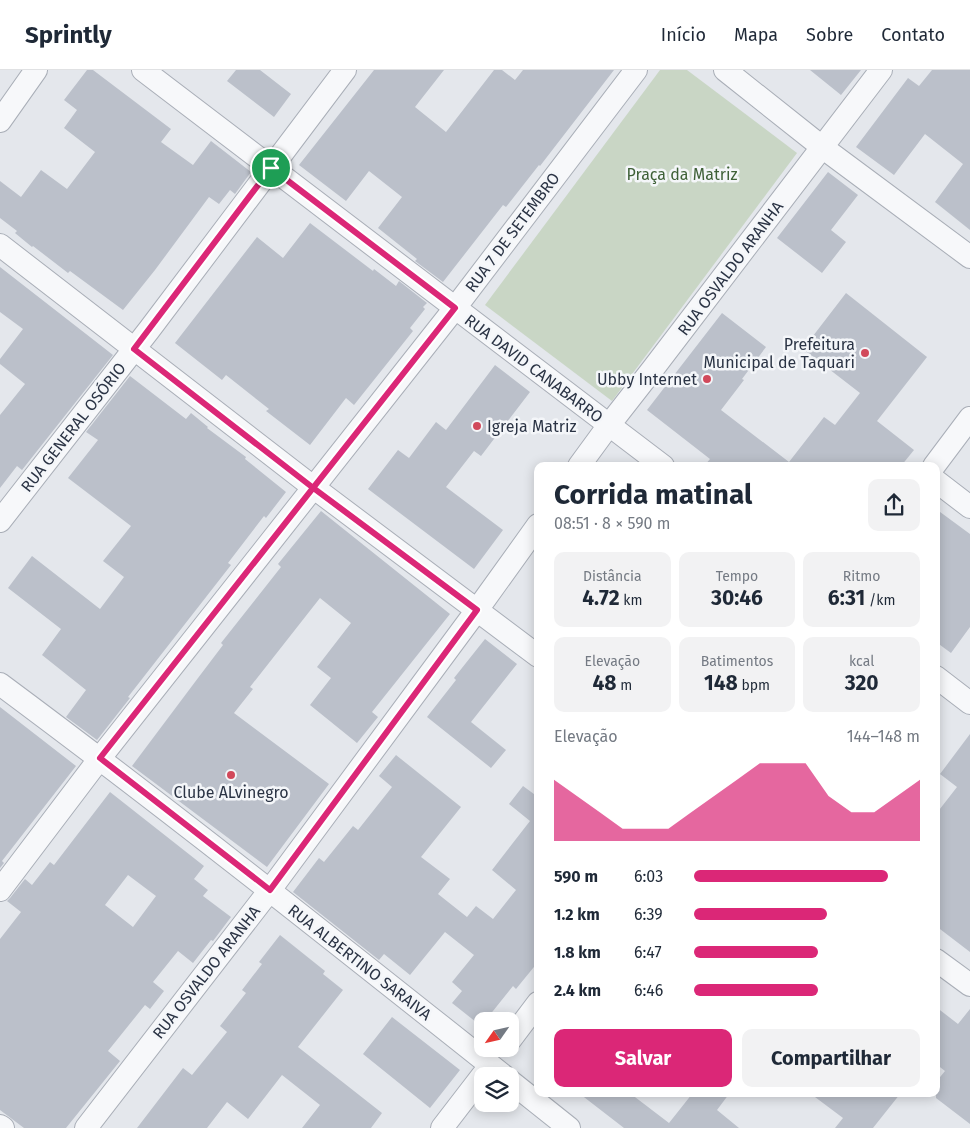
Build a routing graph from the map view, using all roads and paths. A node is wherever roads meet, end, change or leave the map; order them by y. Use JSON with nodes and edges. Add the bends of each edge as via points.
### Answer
{"nodes":[{"id":1,"x":36,"y":70,"type":"edge"},
{"id":2,"x":143,"y":70,"type":"edge"},
{"id":3,"x":344,"y":70,"type":"edge"},
{"id":4,"x":636,"y":70,"type":"edge"},
{"id":5,"x":725,"y":70,"type":"edge"},
{"id":6,"x":881,"y":70,"type":"edge"},
{"id":7,"x":0,"y":121,"type":"edge"},
{"id":8,"x":822,"y":147,"type":"junction"},
{"id":9,"x":271,"y":168,"type":"junction"},
{"id":10,"x":0,"y":245,"type":"edge"},
{"id":11,"x":970,"y":257,"type":"edge"},
{"id":12,"x":455,"y":308,"type":"junction"},
{"id":13,"x":134,"y":349,"type":"junction"},
{"id":14,"x":970,"y":418,"type":"edge"},
{"id":15,"x":609,"y":425,"type":"junction"},
{"id":16,"x":582,"y":462,"type":"edge"},
{"id":17,"x":658,"y":462,"type":"edge"},
{"id":18,"x":937,"y":462,"type":"edge"},
{"id":19,"x":940,"y":484,"type":"edge"},
{"id":20,"x":312,"y":487,"type":"junction"},
{"id":21,"x":970,"y":507,"type":"edge"},
{"id":22,"x":0,"y":521,"type":"edge"},
{"id":23,"x":534,"y":531,"type":"edge"},
{"id":24,"x":477,"y":610,"type":"junction"},
{"id":25,"x":534,"y":653,"type":"edge"},
{"id":26,"x":940,"y":680,"type":"edge"},
{"id":27,"x":0,"y":684,"type":"edge"},
{"id":28,"x":970,"y":703,"type":"edge"},
{"id":29,"x":100,"y":758,"type":"junction"},
{"id":30,"x":0,"y":890,"type":"edge"},
{"id":31,"x":270,"y":890,"type":"junction"},
{"id":32,"x":940,"y":963,"type":"edge"},
{"id":33,"x":970,"y":985,"type":"edge"},
{"id":34,"x":534,"y":1008,"type":"edge"},
{"id":35,"x":519,"y":1028,"type":"edge"},
{"id":36,"x":491,"y":1067,"type":"edge"},
{"id":37,"x":519,"y":1088,"type":"edge"},
{"id":38,"x":474,"y":1091,"type":"edge"},
{"id":39,"x":86,"y":1128,"type":"edge"},
{"id":40,"x":442,"y":1128,"type":"edge"},
{"id":41,"x":569,"y":1128,"type":"edge"}],
"edges":[{"from":1,"to":7,"type":"street"},
{"from":2,"to":9,"type":"street","name":"RUA DAVID CANABARRO"},
{"from":3,"to":9,"type":"street","name":"RUA GENERAL OSÓRIO"},
{"from":4,"to":12,"type":"street","name":"RUA 7 DE SETEMBRO"},
{"from":5,"to":8,"type":"street"},
{"from":6,"to":8,"type":"street","name":"RUA OSVALDO ARANHA"},
{"from":8,"to":11,"type":"street"},
{"from":8,"to":15,"type":"street","name":"RUA OSVALDO ARANHA"},
{"from":9,"to":12,"type":"street","name":"RUA DAVID CANABARRO"},
{"from":9,"to":13,"type":"street","name":"RUA GENERAL OSÓRIO"},
{"from":10,"to":13,"type":"street"},
{"from":12,"to":15,"type":"street","name":"RUA DAVID CANABARRO"},
{"from":12,"to":20,"type":"street","name":"RUA 7 DE SETEMBRO"},
{"from":13,"to":20,"type":"street"},
{"from":13,"to":22,"type":"street","name":"RUA GENERAL OSÓRIO"},
{"from":14,"to":18,"type":"street"},
{"from":15,"to":16,"type":"street","name":"RUA OSVALDO ARANHA"},
{"from":15,"to":17,"type":"street","name":"RUA DAVID CANABARRO"},
{"from":19,"to":21,"type":"street"},
{"from":20,"to":24,"type":"street"},
{"from":20,"to":29,"type":"street","name":"RUA 7 DE SETEMBRO"},
{"from":23,"to":24,"type":"street","name":"RUA OSVALDO ARANHA"},
{"from":24,"to":25,"type":"street"},
{"from":24,"to":31,"type":"street","name":"RUA OSVALDO ARANHA"},
{"from":26,"to":28,"type":"street"},
{"from":27,"to":29,"type":"street","name":"RUA ALBERTINO SARAIVA"},
{"from":29,"to":30,"type":"street","name":"RUA 7 DE SETEMBRO"},
{"from":29,"to":31,"type":"street","name":"RUA ALBERTINO SARAIVA"},
{"from":31,"to":36,"type":"street","name":"RUA ALBERTINO SARAIVA"},
{"from":31,"to":39,"type":"street","name":"RUA OSVALDO ARANHA"},
{"from":32,"to":33,"type":"street"},
{"from":34,"to":35,"type":"street"},
{"from":37,"to":41,"type":"street"},
{"from":38,"to":40,"type":"street"}]}
